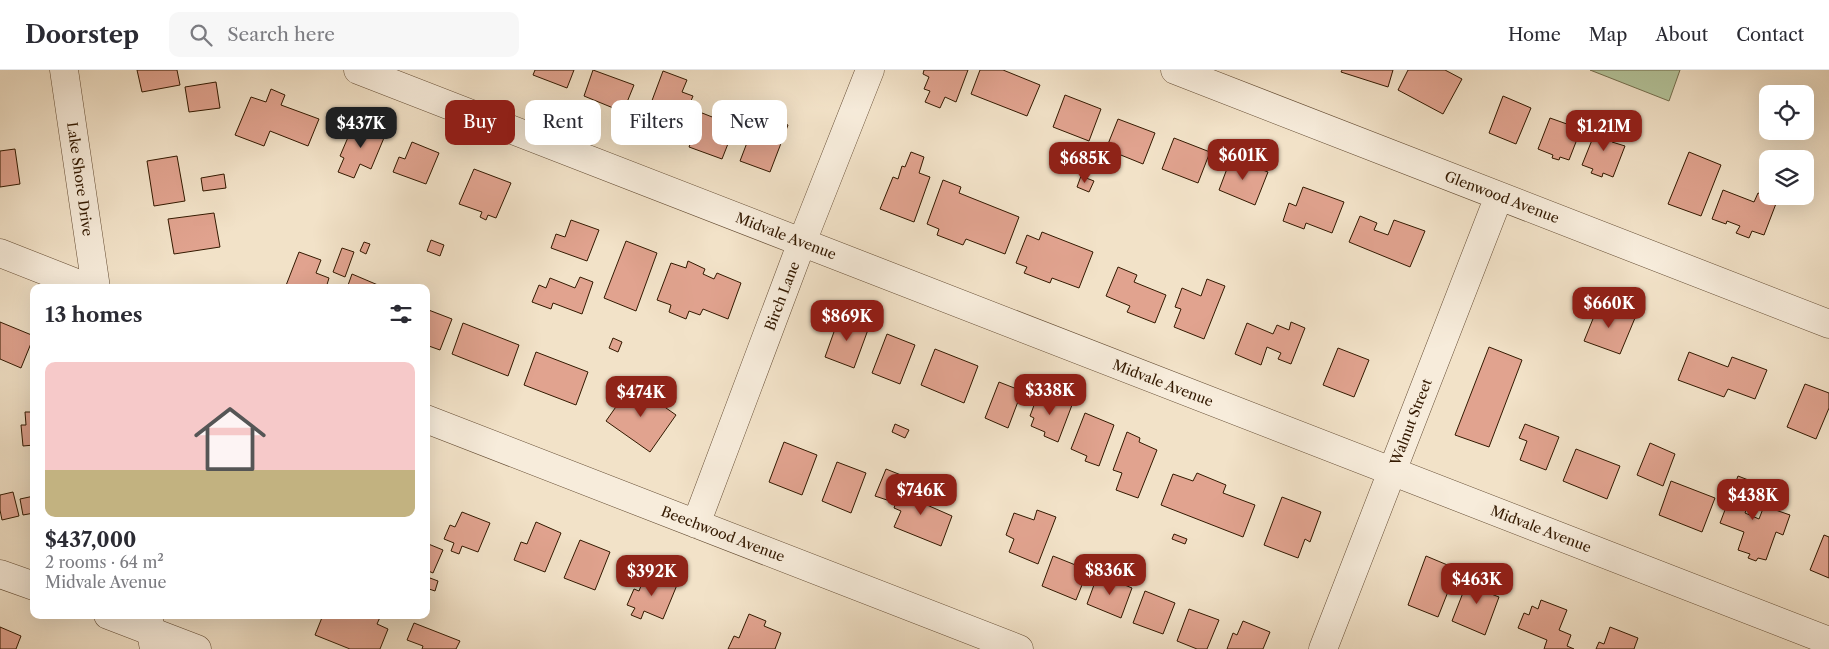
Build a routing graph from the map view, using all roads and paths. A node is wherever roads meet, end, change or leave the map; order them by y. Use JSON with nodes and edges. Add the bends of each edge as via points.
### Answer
{"nodes":[{"id":1,"x":64,"y":70,"type":"edge"},
{"id":2,"x":358,"y":70,"type":"edge"},
{"id":3,"x":870,"y":70,"type":"edge"},
{"id":4,"x":1174,"y":70,"type":"edge"},
{"id":5,"x":1499,"y":196,"type":"junction"},
{"id":6,"x":802,"y":242,"type":"junction"},
{"id":7,"x":0,"y":253,"type":"edge"},
{"id":8,"x":79,"y":284,"type":"edge"},
{"id":9,"x":95,"y":284,"type":"edge"},
{"id":10,"x":1829,"y":324,"type":"edge"},
{"id":11,"x":430,"y":421,"type":"edge"},
{"id":12,"x":1392,"y":471,"type":"junction"},
{"id":13,"x":696,"y":524,"type":"junction"},
{"id":14,"x":0,"y":574,"type":"edge"},
{"id":15,"x":30,"y":585,"type":"edge"},
{"id":16,"x":118,"y":619,"type":"edge"},
{"id":17,"x":151,"y":632,"type":"edge"},
{"id":18,"x":1829,"y":641,"type":"edge"},
{"id":19,"x":197,"y":649,"type":"edge"},
{"id":20,"x":1019,"y":649,"type":"edge"},
{"id":21,"x":1322,"y":649,"type":"edge"}],
"edges":[{"from":1,"to":9,"type":"street","name":"Lake Shore Drive"},
{"from":2,"to":6,"type":"street","name":"Midvale Avenue"},
{"from":3,"to":6,"type":"street","name":"Birch Lane"},
{"from":4,"to":5,"type":"street","name":"Glenwood Avenue"},
{"from":5,"to":10,"type":"street","name":"Glenwood Avenue"},
{"from":5,"to":12,"type":"street","name":"Walnut Street"},
{"from":6,"to":12,"type":"street","name":"Midvale Avenue"},
{"from":6,"to":13,"type":"street","name":"Birch Lane"},
{"from":7,"to":8,"type":"street"},
{"from":11,"to":13,"type":"street","name":"Beechwood Avenue"},
{"from":12,"to":18,"type":"street","name":"Midvale Avenue"},
{"from":12,"to":21,"type":"street","name":"Walnut Street"},
{"from":13,"to":20,"type":"street","name":"Beechwood Avenue"},
{"from":14,"to":15,"type":"street"},
{"from":16,"to":17,"type":"street"},
{"from":17,"to":19,"type":"street"}]}
